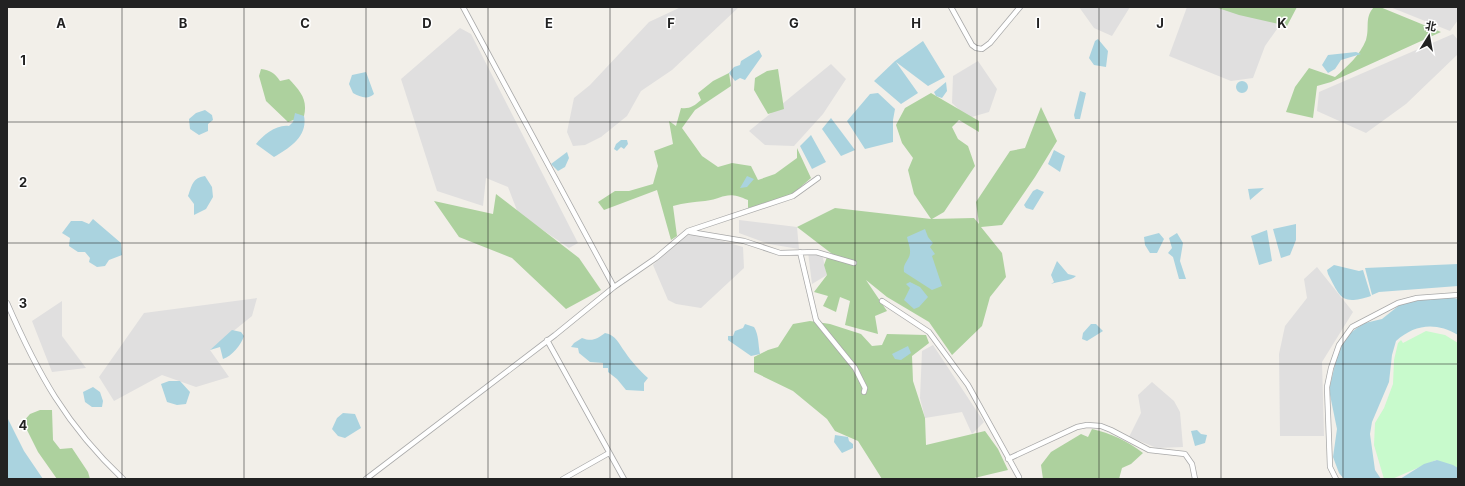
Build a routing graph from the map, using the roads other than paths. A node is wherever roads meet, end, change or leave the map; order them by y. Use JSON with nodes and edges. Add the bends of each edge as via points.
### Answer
{"nodes":[{"id":1,"x":462,"y":7,"type":"edge"},
{"id":2,"x":951,"y":7,"type":"edge"},
{"id":3,"x":1020,"y":7,"type":"edge"},
{"id":4,"x":818,"y":178,"type":"dead end"},
{"id":5,"x":688,"y":231,"type":"junction"},
{"id":6,"x":800,"y":252,"type":"junction"},
{"id":7,"x":854,"y":263,"type":"dead end"},
{"id":8,"x":614,"y":287,"type":"junction"},
{"id":9,"x":1458,"y":295,"type":"edge"},
{"id":10,"x":882,"y":301,"type":"dead end"},
{"id":11,"x":7,"y":303,"type":"edge"},
{"id":12,"x":547,"y":340,"type":"junction"},
{"id":13,"x":864,"y":392,"type":"dead end"},
{"id":14,"x":609,"y":453,"type":"junction"},
{"id":15,"x":1008,"y":459,"type":"junction"},
{"id":16,"x":1018,"y":477,"type":"dead end"},
{"id":17,"x":123,"y":479,"type":"edge"},
{"id":18,"x":366,"y":479,"type":"edge"},
{"id":19,"x":563,"y":479,"type":"edge"},
{"id":20,"x":624,"y":479,"type":"edge"},
{"id":21,"x":1195,"y":479,"type":"edge"},
{"id":22,"x":1336,"y":479,"type":"edge"}],
"edges":[{"from":1,"to":8,"type":"street"},
{"from":2,"to":3,"type":"street","via":[[972,45],[982,49],[990,44]]},
{"from":4,"to":5,"type":"street","via":[[793,196]]},
{"from":5,"to":6,"type":"street","via":[[744,241],[780,253]]},
{"from":5,"to":8,"type":"street","via":[[656,258]]},
{"from":6,"to":7,"type":"street","via":[[816,252]]},
{"from":6,"to":13,"type":"street","via":[[816,320],[855,368],[865,388]]},
{"from":8,"to":12,"type":"street"},
{"from":9,"to":22,"type":"street","via":[[1417,298],[1398,303],[1352,327],[1339,345],[1327,387],[1330,467]]},
{"from":10,"to":15,"type":"street","via":[[929,332],[968,385]]},
{"from":11,"to":17,"type":"street","via":[[37,368],[58,405],[93,450]]},
{"from":12,"to":14,"type":"street"},
{"from":12,"to":18,"type":"street"},
{"from":14,"to":19,"type":"street"},
{"from":14,"to":20,"type":"street"},
{"from":15,"to":16,"type":"street"},
{"from":15,"to":21,"type":"street","via":[[1077,427],[1101,426],[1149,450],[1185,454],[1192,464]]}]}
